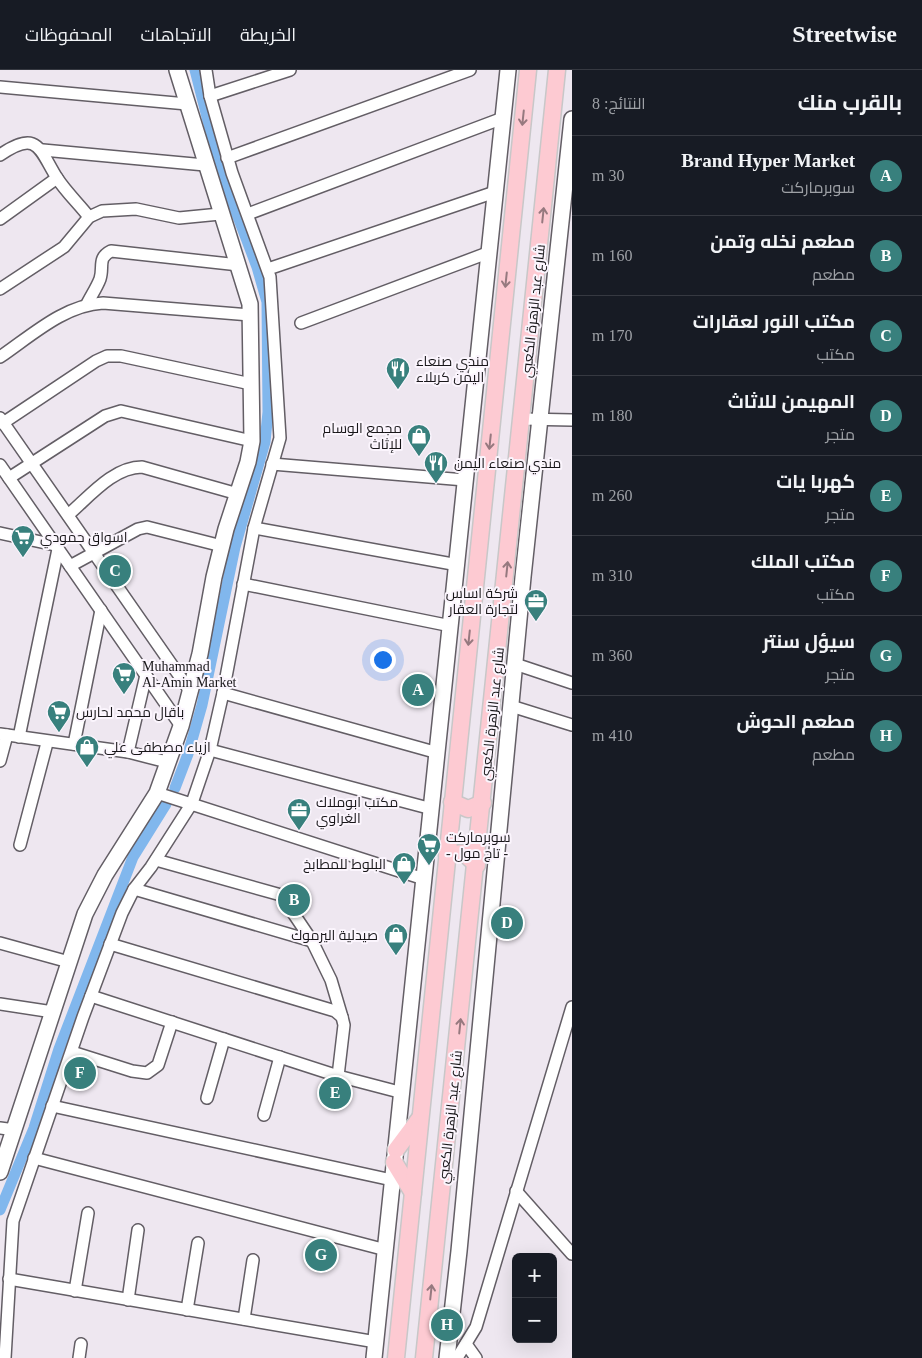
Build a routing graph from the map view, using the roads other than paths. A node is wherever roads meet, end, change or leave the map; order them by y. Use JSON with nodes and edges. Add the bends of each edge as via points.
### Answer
{"nodes":[{"id":1,"x":177,"y":70,"type":"edge"},
{"id":2,"x":206,"y":70,"type":"edge"},
{"id":3,"x":290,"y":70,"type":"edge"},
{"id":4,"x":470,"y":70,"type":"edge"},
{"id":5,"x":508,"y":70,"type":"edge"},
{"id":6,"x":528,"y":70,"type":"edge"},
{"id":7,"x":557,"y":70,"type":"edge"},
{"id":8,"x":266,"y":74,"type":"edge"},
{"id":9,"x":0,"y":87,"type":"edge"},
{"id":10,"x":210,"y":96,"type":"junction"},
{"id":11,"x":188,"y":104,"type":"junction"},
{"id":12,"x":503,"y":118,"type":"junction"},
{"id":13,"x":572,"y":119,"type":"edge"},
{"id":14,"x":43,"y":150,"type":"junction"},
{"id":15,"x":0,"y":155,"type":"edge"},
{"id":16,"x":227,"y":158,"type":"junction"},
{"id":17,"x":205,"y":165,"type":"junction"},
{"id":18,"x":57,"y":178,"type":"junction"},
{"id":19,"x":495,"y":192,"type":"junction"},
{"id":20,"x":220,"y":214,"type":"junction"},
{"id":21,"x":248,"y":214,"type":"junction"},
{"id":22,"x":89,"y":217,"type":"junction"},
{"id":23,"x":0,"y":219,"type":"edge"},
{"id":24,"x":490,"y":252,"type":"junction"},
{"id":25,"x":239,"y":265,"type":"junction"},
{"id":26,"x":268,"y":269,"type":"junction"},
{"id":27,"x":0,"y":289,"type":"edge"},
{"id":28,"x":87,"y":304,"type":"junction"},
{"id":29,"x":250,"y":314,"type":"junction"},
{"id":30,"x":300,"y":323,"type":"dead end"},
{"id":31,"x":0,"y":357,"type":"edge"},
{"id":32,"x":251,"y":384,"type":"junction"},
{"id":33,"x":522,"y":419,"type":"junction"},
{"id":34,"x":541,"y":419,"type":"junction"},
{"id":35,"x":572,"y":420,"type":"edge"},
{"id":36,"x":1,"y":421,"type":"edge"},
{"id":37,"x":252,"y":441,"type":"junction"},
{"id":38,"x":31,"y":463,"type":"junction"},
{"id":39,"x":272,"y":464,"type":"junction"},
{"id":40,"x":0,"y":465,"type":"edge"},
{"id":41,"x":9,"y":478,"type":"junction"},
{"id":42,"x":465,"y":480,"type":"junction"},
{"id":43,"x":238,"y":494,"type":"junction"},
{"id":44,"x":68,"y":515,"type":"junction"},
{"id":45,"x":254,"y":528,"type":"junction"},
{"id":46,"x":1,"y":536,"type":"edge"},
{"id":47,"x":222,"y":546,"type":"junction"},
{"id":48,"x":57,"y":547,"type":"junction"},
{"id":49,"x":94,"y":552,"type":"junction"},
{"id":50,"x":458,"y":565,"type":"junction"},
{"id":51,"x":70,"y":566,"type":"junction"},
{"id":52,"x":243,"y":584,"type":"junction"},
{"id":53,"x":101,"y":610,"type":"junction"},
{"id":54,"x":451,"y":626,"type":"junction"},
{"id":55,"x":515,"y":664,"type":"junction"},
{"id":56,"x":146,"y":675,"type":"junction"},
{"id":57,"x":572,"y":683,"type":"edge"},
{"id":58,"x":190,"y":691,"type":"junction"},
{"id":59,"x":223,"y":693,"type":"junction"},
{"id":60,"x":510,"y":706,"type":"junction"},
{"id":61,"x":572,"y":725,"type":"edge"},
{"id":62,"x":181,"y":726,"type":"junction"},
{"id":63,"x":8,"y":736,"type":"edge"},
{"id":64,"x":47,"y":743,"type":"junction"},
{"id":65,"x":74,"y":744,"type":"junction"},
{"id":66,"x":210,"y":750,"type":"junction"},
{"id":67,"x":128,"y":752,"type":"junction"},
{"id":68,"x":438,"y":753,"type":"junction"},
{"id":69,"x":0,"y":760,"type":"edge"},
{"id":70,"x":167,"y":762,"type":"junction"},
{"id":71,"x":157,"y":793,"type":"junction"},
{"id":72,"x":452,"y":802,"type":"junction"},
{"id":73,"x":192,"y":803,"type":"junction"},
{"id":74,"x":484,"y":803,"type":"junction"},
{"id":75,"x":432,"y":810,"type":"junction"},
{"id":76,"x":20,"y":845,"type":"dead end"},
{"id":77,"x":447,"y":855,"type":"junction"},
{"id":78,"x":156,"y":860,"type":"junction"},
{"id":79,"x":477,"y":865,"type":"junction"},
{"id":80,"x":424,"y":879,"type":"junction"},
{"id":81,"x":134,"y":889,"type":"junction"},
{"id":82,"x":312,"y":941,"type":"junction"},
{"id":83,"x":0,"y":943,"type":"edge"},
{"id":84,"x":110,"y":944,"type":"junction"},
{"id":85,"x":69,"y":962,"type":"junction"},
{"id":86,"x":91,"y":996,"type":"junction"},
{"id":87,"x":0,"y":1004,"type":"edge"},
{"id":88,"x":572,"y":1007,"type":"edge"},
{"id":89,"x":53,"y":1012,"type":"junction"},
{"id":90,"x":342,"y":1017,"type":"junction"},
{"id":91,"x":172,"y":1022,"type":"junction"},
{"id":92,"x":224,"y":1039,"type":"junction"},
{"id":93,"x":72,"y":1052,"type":"junction"},
{"id":94,"x":280,"y":1057,"type":"junction"},
{"id":95,"x":338,"y":1076,"type":"junction"},
{"id":96,"x":403,"y":1093,"type":"junction"},
{"id":97,"x":207,"y":1098,"type":"dead end"},
{"id":98,"x":52,"y":1106,"type":"junction"},
{"id":99,"x":264,"y":1115,"type":"dead end"},
{"id":100,"x":420,"y":1118,"type":"junction"},
{"id":101,"x":7,"y":1129,"type":"edge"},
{"id":102,"x":395,"y":1156,"type":"junction"},
{"id":103,"x":34,"y":1158,"type":"junction"},
{"id":104,"x":0,"y":1172,"type":"edge"},
{"id":105,"x":392,"y":1180,"type":"junction"},
{"id":106,"x":516,"y":1191,"type":"junction"},
{"id":107,"x":413,"y":1193,"type":"junction"},
{"id":108,"x":88,"y":1213,"type":"dead end"},
{"id":109,"x":138,"y":1230,"type":"dead end"},
{"id":110,"x":198,"y":1243,"type":"dead end"},
{"id":111,"x":386,"y":1250,"type":"junction"},
{"id":112,"x":572,"y":1254,"type":"edge"},
{"id":113,"x":253,"y":1260,"type":"dead end"},
{"id":114,"x":10,"y":1279,"type":"junction"},
{"id":115,"x":75,"y":1291,"type":"junction"},
{"id":116,"x":128,"y":1300,"type":"junction"},
{"id":117,"x":187,"y":1310,"type":"junction"},
{"id":118,"x":244,"y":1320,"type":"junction"},
{"id":119,"x":376,"y":1342,"type":"junction"},
{"id":120,"x":81,"y":1344,"type":"dead end"},
{"id":121,"x":466,"y":1344,"type":"junction"},
{"id":122,"x":5,"y":1358,"type":"edge"},
{"id":123,"x":79,"y":1358,"type":"edge"},
{"id":124,"x":374,"y":1358,"type":"edge"},
{"id":125,"x":396,"y":1358,"type":"edge"},
{"id":126,"x":424,"y":1358,"type":"edge"},
{"id":127,"x":447,"y":1358,"type":"edge"},
{"id":128,"x":456,"y":1358,"type":"edge"},
{"id":129,"x":476,"y":1358,"type":"edge"}],
"edges":[{"from":1,"to":11,"type":"street"},
{"from":2,"to":10,"type":"street"},
{"from":3,"to":8,"type":"street"},
{"from":4,"to":16,"type":"street"},
{"from":5,"to":12,"type":"street"},
{"from":6,"to":72,"type":"main road","one_way":true},
{"from":33,"to":7,"type":"main road","name":"شارع عبد الزهرة الكعبي","one_way":true},
{"from":8,"to":10,"type":"street"},
{"from":9,"to":11,"type":"street"},
{"from":10,"to":16,"type":"street"},
{"from":11,"to":17,"type":"street"},
{"from":12,"to":19,"type":"street"},
{"from":12,"to":21,"type":"street"},
{"from":13,"to":34,"type":"street"},
{"from":14,"to":15,"type":"street","via":[[32,143],[21,143]]},
{"from":14,"to":17,"type":"street"},
{"from":14,"to":18,"type":"street"},
{"from":16,"to":21,"type":"street"},
{"from":17,"to":20,"type":"street"},
{"from":18,"to":22,"type":"street"},
{"from":18,"to":23,"type":"street"},
{"from":19,"to":24,"type":"street"},
{"from":19,"to":26,"type":"street"},
{"from":20,"to":22,"type":"street","via":[[179,218],[136,209],[102,211]]},
{"from":20,"to":25,"type":"street"},
{"from":21,"to":26,"type":"street"},
{"from":22,"to":27,"type":"street","via":[[64,247]]},
{"from":24,"to":30,"type":"street"},
{"from":24,"to":42,"type":"street"},
{"from":25,"to":28,"type":"street","via":[[111,251],[101,260],[101,278]]},
{"from":25,"to":29,"type":"street"},
{"from":26,"to":39,"type":"street","via":[[274,318],[280,438]]},
{"from":28,"to":29,"type":"street"},
{"from":28,"to":31,"type":"street","via":[[70,311]]},
{"from":29,"to":32,"type":"street"},
{"from":32,"to":36,"type":"street","via":[[121,356],[107,356]]},
{"from":32,"to":37,"type":"street"},
{"from":33,"to":34,"type":"street"},
{"from":74,"to":33,"type":"main road","name":"شارع عبد الزهرة الكعبي","one_way":true},
{"from":34,"to":35,"type":"street"},
{"from":34,"to":55,"type":"street"},
{"from":36,"to":38,"type":"street"},
{"from":37,"to":38,"type":"street","via":[[121,411],[105,416]]},
{"from":37,"to":43,"type":"street"},
{"from":38,"to":41,"type":"street"},
{"from":38,"to":44,"type":"street"},
{"from":39,"to":42,"type":"street"},
{"from":39,"to":45,"type":"street"},
{"from":40,"to":41,"type":"street"},
{"from":41,"to":48,"type":"street"},
{"from":42,"to":50,"type":"street"},
{"from":43,"to":44,"type":"street","via":[[132,467],[112,477]]},
{"from":43,"to":47,"type":"street"},
{"from":44,"to":49,"type":"street"},
{"from":45,"to":50,"type":"street"},
{"from":45,"to":52,"type":"street"},
{"from":46,"to":48,"type":"street"},
{"from":47,"to":49,"type":"street","via":[[147,526]]},
{"from":47,"to":58,"type":"street"},
{"from":48,"to":51,"type":"street"},
{"from":48,"to":63,"type":"street"},
{"from":49,"to":51,"type":"street"},
{"from":49,"to":58,"type":"street"},
{"from":50,"to":54,"type":"street"},
{"from":51,"to":53,"type":"street"},
{"from":52,"to":54,"type":"street"},
{"from":52,"to":59,"type":"street"},
{"from":53,"to":56,"type":"street"},
{"from":53,"to":65,"type":"street"},
{"from":54,"to":68,"type":"street"},
{"from":55,"to":57,"type":"street"},
{"from":55,"to":60,"type":"street"},
{"from":56,"to":62,"type":"street"},
{"from":56,"to":67,"type":"street"},
{"from":58,"to":62,"type":"street"},
{"from":59,"to":66,"type":"street"},
{"from":59,"to":68,"type":"street"},
{"from":60,"to":61,"type":"street"},
{"from":60,"to":127,"type":"street"},
{"from":62,"to":70,"type":"street"},
{"from":63,"to":64,"type":"street"},
{"from":63,"to":69,"type":"street"},
{"from":64,"to":65,"type":"street"},
{"from":64,"to":76,"type":"street"},
{"from":65,"to":67,"type":"street"},
{"from":66,"to":73,"type":"street"},
{"from":66,"to":75,"type":"street"},
{"from":67,"to":70,"type":"street"},
{"from":68,"to":75,"type":"street"},
{"from":70,"to":71,"type":"street"},
{"from":71,"to":73,"type":"street"},
{"from":71,"to":85,"type":"street","via":[[105,875],[85,914]]},
{"from":72,"to":74,"type":"main road","via":[[468,809]]},
{"from":72,"to":77,"type":"main road"},
{"from":73,"to":78,"type":"street"},
{"from":73,"to":80,"type":"street"},
{"from":74,"to":79,"type":"main road","name":"شارع عبد الزهرة الكعبي"},
{"from":75,"to":80,"type":"street"},
{"from":77,"to":79,"type":"main road","via":[[464,853]]},
{"from":77,"to":100,"type":"main road"},
{"from":78,"to":81,"type":"street"},
{"from":78,"to":82,"type":"street","via":[[281,896]]},
{"from":126,"to":79,"type":"main road","name":"شارع عبد الزهرة الكعبي","one_way":true},
{"from":80,"to":96,"type":"street"},
{"from":81,"to":82,"type":"street"},
{"from":81,"to":84,"type":"street"},
{"from":82,"to":90,"type":"street","via":[[331,980]]},
{"from":83,"to":85,"type":"street"},
{"from":84,"to":86,"type":"street"},
{"from":84,"to":90,"type":"street","via":[[335,1011]]},
{"from":85,"to":89,"type":"street"},
{"from":86,"to":91,"type":"street"},
{"from":86,"to":93,"type":"street"},
{"from":87,"to":89,"type":"street"},
{"from":88,"to":106,"type":"street"},
{"from":89,"to":101,"type":"street"},
{"from":90,"to":95,"type":"street","via":[[344,1025]]},
{"from":91,"to":92,"type":"street"},
{"from":91,"to":93,"type":"street","via":[[158,1065],[147,1073]]},
{"from":92,"to":94,"type":"street"},
{"from":92,"to":97,"type":"street"},
{"from":93,"to":98,"type":"street"},
{"from":94,"to":95,"type":"street"},
{"from":94,"to":99,"type":"street"},
{"from":95,"to":96,"type":"street"},
{"from":96,"to":102,"type":"street"},
{"from":98,"to":103,"type":"street"},
{"from":98,"to":105,"type":"street"},
{"from":100,"to":102,"type":"main road"},
{"from":100,"to":107,"type":"main road"},
{"from":101,"to":104,"type":"street"},
{"from":102,"to":105,"type":"street"},
{"from":102,"to":107,"type":"main road"},
{"from":103,"to":111,"type":"street"},
{"from":103,"to":114,"type":"street","via":[[13,1221]]},
{"from":105,"to":111,"type":"street"},
{"from":106,"to":112,"type":"street"},
{"from":106,"to":121,"type":"street","via":[[476,1326]]},
{"from":107,"to":125,"type":"main road"},
{"from":108,"to":115,"type":"street"},
{"from":109,"to":116,"type":"street"},
{"from":110,"to":117,"type":"street"},
{"from":111,"to":119,"type":"street"},
{"from":113,"to":118,"type":"street"},
{"from":114,"to":115,"type":"street"},
{"from":114,"to":122,"type":"street"},
{"from":115,"to":116,"type":"street"},
{"from":116,"to":117,"type":"street"},
{"from":117,"to":118,"type":"street"},
{"from":118,"to":119,"type":"street"},
{"from":119,"to":124,"type":"street"},
{"from":120,"to":123,"type":"street"},
{"from":121,"to":128,"type":"street"},
{"from":121,"to":129,"type":"street"}]}
